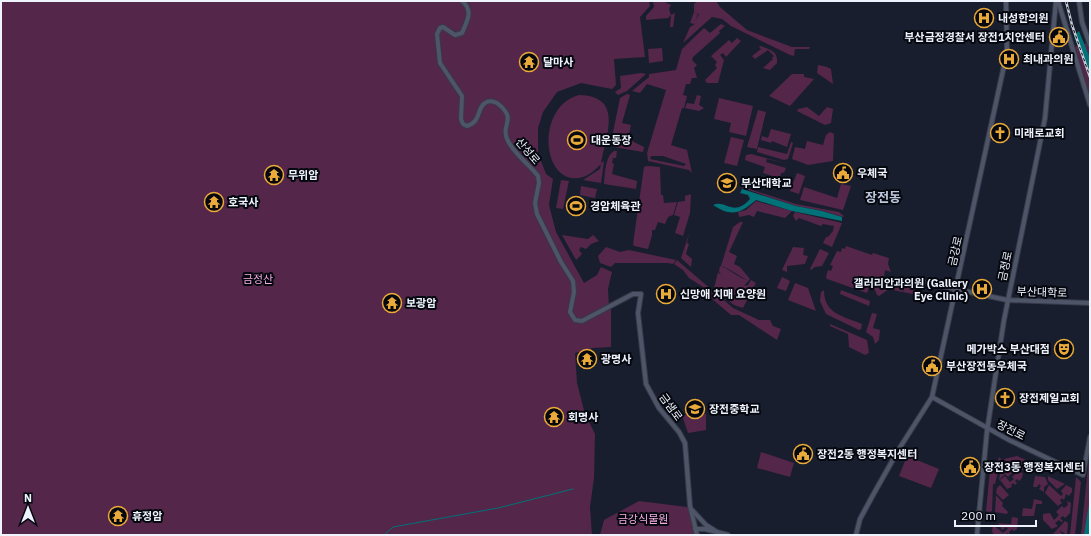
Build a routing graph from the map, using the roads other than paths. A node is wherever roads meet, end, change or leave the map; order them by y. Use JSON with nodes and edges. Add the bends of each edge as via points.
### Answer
{"nodes":[{"id":1,"x":462,"y":1,"type":"edge"},
{"id":2,"x":1006,"y":1,"type":"edge"},
{"id":3,"x":1057,"y":1,"type":"edge"},
{"id":4,"x":1079,"y":1,"type":"edge"},
{"id":5,"x":1090,"y":44,"type":"edge"},
{"id":6,"x":1090,"y":105,"type":"edge"},
{"id":7,"x":923,"y":282,"type":"dead end"},
{"id":8,"x":956,"y":289,"type":"junction"},
{"id":9,"x":641,"y":294,"type":"joint"},
{"id":10,"x":1007,"y":300,"type":"junction"},
{"id":11,"x":1090,"y":303,"type":"edge"},
{"id":12,"x":932,"y":397,"type":"junction"},
{"id":13,"x":987,"y":428,"type":"junction"},
{"id":14,"x":1090,"y":437,"type":"edge"},
{"id":15,"x":1088,"y":458,"type":"edge"},
{"id":16,"x":691,"y":510,"type":"junction"},
{"id":17,"x":696,"y":529,"type":"junction"},
{"id":18,"x":717,"y":532,"type":"junction"},
{"id":19,"x":697,"y":535,"type":"edge"},
{"id":20,"x":728,"y":535,"type":"edge"},
{"id":21,"x":856,"y":535,"type":"edge"},
{"id":22,"x":977,"y":535,"type":"edge"}],
"edges":[{"from":1,"to":9,"type":"main road","name":"산성로","via":[[470,13],[461,34],[455,35],[443,27],[437,32],[440,64],[462,96],[461,120],[464,126],[476,121],[487,102],[495,102],[507,112],[506,136],[509,143],[538,176],[535,203],[537,214],[572,278],[574,292],[571,315],[575,320],[582,321],[633,294]]},
{"from":2,"to":8,"type":"main road","name":"금강로","via":[[1007,52]]},
{"from":3,"to":6,"type":"main road"},
{"from":3,"to":10,"type":"main road","name":"금정로","via":[[1045,118]]},
{"from":4,"to":5,"type":"main road","via":[[1082,22]]},
{"from":7,"to":8,"type":"main road","name":"부산대학로"},
{"from":8,"to":10,"type":"main road","name":"부산대학로"},
{"from":8,"to":12,"type":"main road","name":"금강로"},
{"from":9,"to":16,"type":"main road","name":"금샘로","via":[[638,313],[646,384],[659,408],[679,432],[685,444]]},
{"from":10,"to":11,"type":"main road","name":"부산대학로"},
{"from":10,"to":13,"type":"main road","name":"금정로"},
{"from":12,"to":13,"type":"main road","name":"장전로"},
{"from":12,"to":21,"type":"main road","name":"금강로","via":[[873,495],[860,519]]},
{"from":13,"to":15,"type":"main road","name":"장전로","via":[[1083,475]]},
{"from":13,"to":22,"type":"main road","name":"금정로"},
{"from":14,"to":15,"type":"main road"},
{"from":16,"to":17,"type":"main road","name":"금샘로"},
{"from":16,"to":18,"type":"main road"},
{"from":17,"to":18,"type":"main road"},
{"from":17,"to":19,"type":"main road","name":"금샘로"},
{"from":18,"to":20,"type":"main road"}]}
